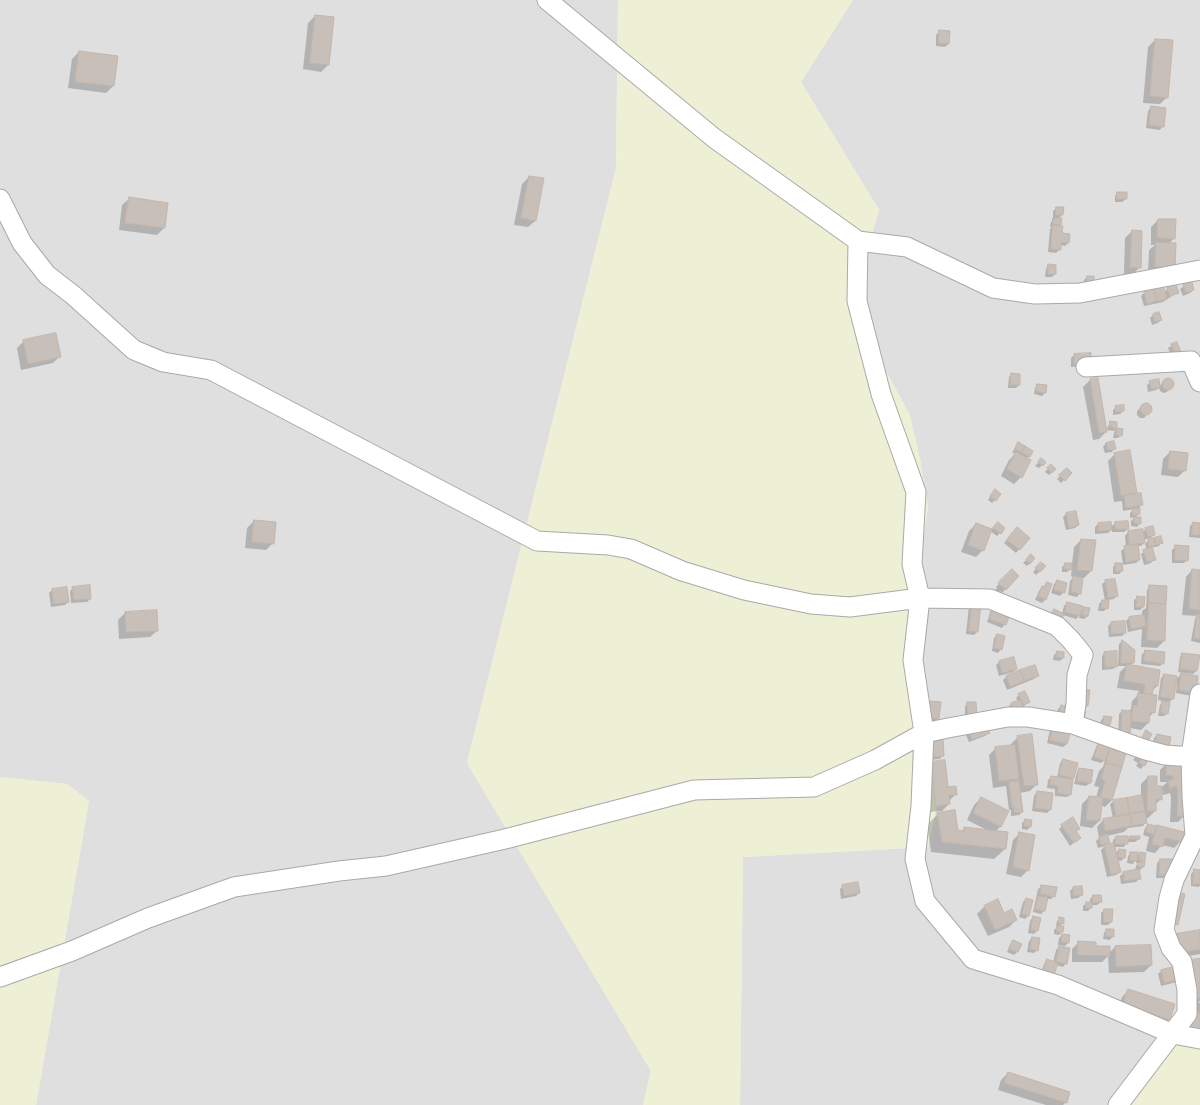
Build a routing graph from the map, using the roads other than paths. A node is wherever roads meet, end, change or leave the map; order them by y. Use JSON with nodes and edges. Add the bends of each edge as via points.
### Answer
{"nodes":[{"id":1,"x":547,"y":0,"type":"edge"},
{"id":2,"x":0,"y":199,"type":"edge"},
{"id":3,"x":858,"y":241,"type":"junction"},
{"id":4,"x":1200,"y":270,"type":"edge"},
{"id":5,"x":1086,"y":367,"type":"dead end"},
{"id":6,"x":1200,"y":382,"type":"edge"},
{"id":7,"x":920,"y":598,"type":"junction"},
{"id":8,"x":1200,"y":694,"type":"edge"},
{"id":9,"x":1073,"y":724,"type":"junction"},
{"id":10,"x":924,"y":733,"type":"junction"},
{"id":11,"x":1191,"y":756,"type":"junction"},
{"id":12,"x":1198,"y":834,"type":"edge"},
{"id":13,"x":0,"y":977,"type":"edge"},
{"id":14,"x":1173,"y":1034,"type":"junction"},
{"id":15,"x":1200,"y":1039,"type":"edge"},
{"id":16,"x":1118,"y":1105,"type":"edge"}],
"edges":[{"from":1,"to":3,"type":"street","via":[[714,138]]},
{"from":2,"to":7,"type":"street","via":[[22,243],[47,275],[74,295],[134,350],[163,362],[212,370],[537,541],[608,545],[631,549],[689,573],[744,590],[811,604],[850,607]]},
{"from":3,"to":4,"type":"street","via":[[907,247],[994,288],[1035,294],[1080,293]]},
{"from":3,"to":7,"type":"street","via":[[857,301],[881,394],[916,492],[912,564]]},
{"from":5,"to":6,"type":"street","via":[[1191,361]]},
{"from":7,"to":9,"type":"street","via":[[990,599],[1056,626],[1083,655],[1077,675]]},
{"from":7,"to":10,"type":"street","via":[[913,660]]},
{"from":8,"to":11,"type":"street"},
{"from":9,"to":10,"type":"street","via":[[1028,717],[1008,717]]},
{"from":9,"to":11,"type":"street","via":[[1146,750]]},
{"from":10,"to":13,"type":"street","via":[[875,760],[814,787],[694,790],[506,839],[386,866],[234,886]]},
{"from":10,"to":14,"type":"street","via":[[921,806],[915,859],[925,901],[973,959],[1058,985]]},
{"from":11,"to":12,"type":"street","via":[[1192,796]]},
{"from":12,"to":14,"type":"street","via":[[1174,880],[1164,930],[1171,948],[1182,962],[1188,990],[1187,1014]]},
{"from":14,"to":15,"type":"street"},
{"from":14,"to":16,"type":"street"}]}
